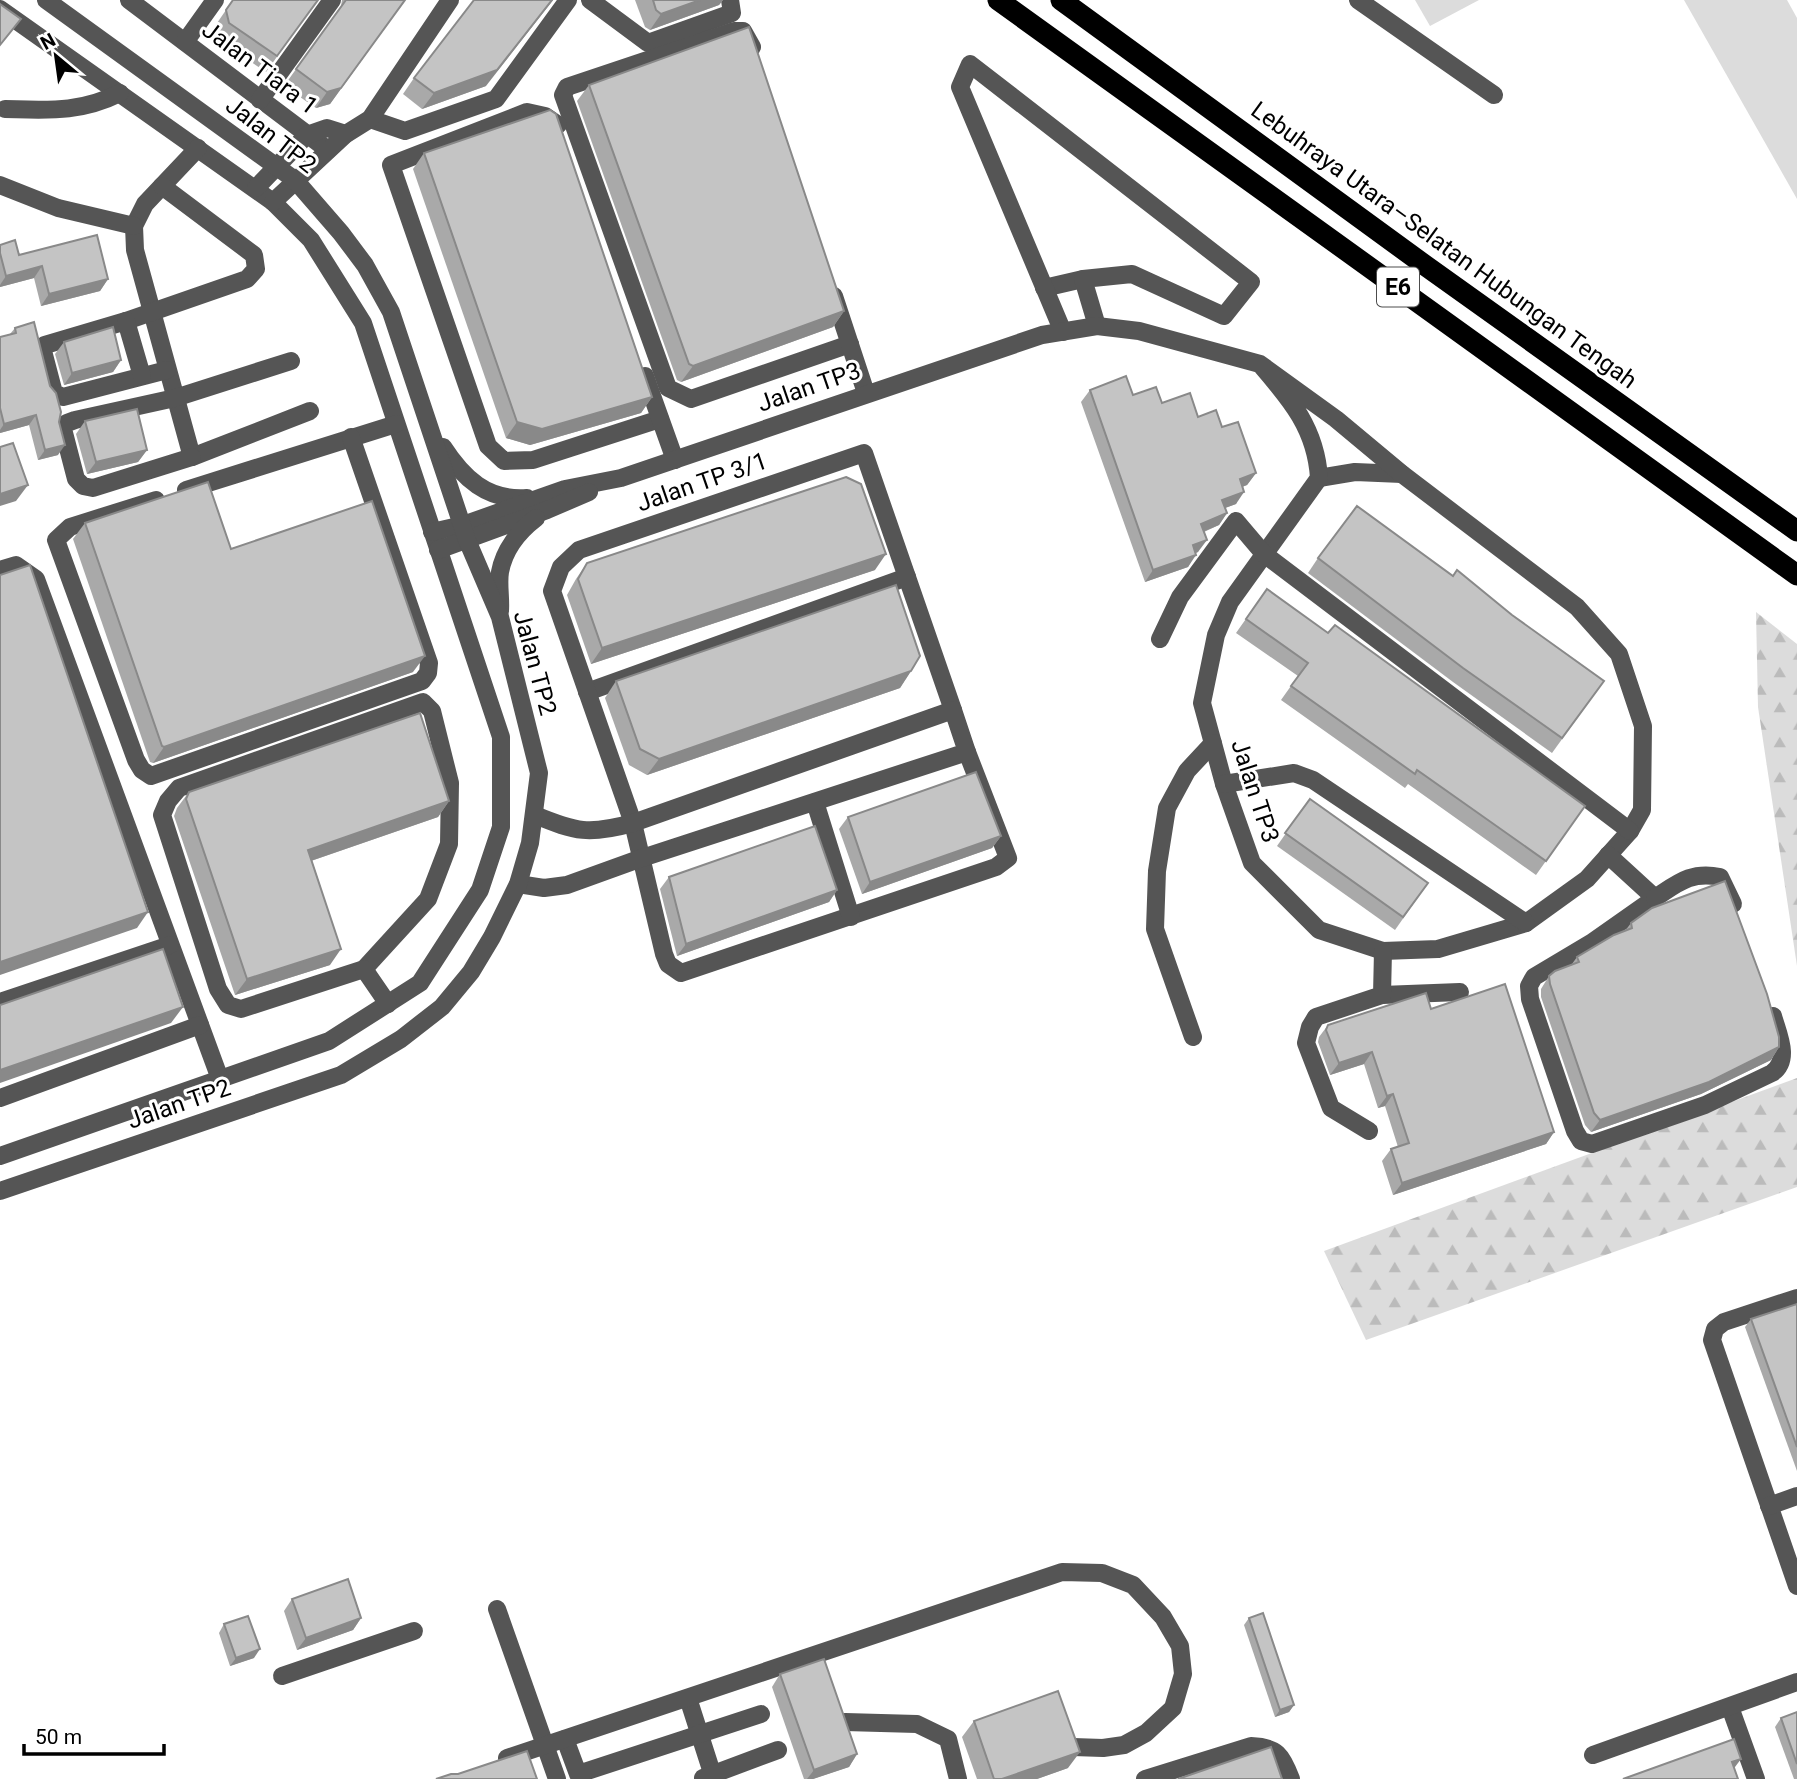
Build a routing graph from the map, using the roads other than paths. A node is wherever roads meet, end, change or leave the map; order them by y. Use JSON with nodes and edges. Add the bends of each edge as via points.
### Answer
{"nodes":[{"id":1,"x":46,"y":0,"type":"edge"},
{"id":2,"x":129,"y":0,"type":"edge"},
{"id":3,"x":215,"y":0,"type":"edge"},
{"id":4,"x":332,"y":0,"type":"edge"},
{"id":5,"x":450,"y":0,"type":"edge"},
{"id":6,"x":568,"y":0,"type":"edge"},
{"id":7,"x":590,"y":0,"type":"edge"},
{"id":8,"x":730,"y":0,"type":"edge"},
{"id":9,"x":998,"y":0,"type":"edge"},
{"id":10,"x":1061,"y":0,"type":"edge"},
{"id":11,"x":1358,"y":0,"type":"edge"},
{"id":12,"x":0,"y":9,"type":"edge"},
{"id":13,"x":185,"y":42,"type":"junction"},
{"id":14,"x":759,"y":68,"type":"edge"},
{"id":15,"x":120,"y":93,"type":"junction"},
{"id":16,"x":1494,"y":94,"type":"dead end"},
{"id":17,"x":260,"y":100,"type":"junction"},
{"id":18,"x":5,"y":110,"type":"dead end"},
{"id":19,"x":370,"y":119,"type":"junction"},
{"id":20,"x":346,"y":134,"type":"junction"},
{"id":21,"x":307,"y":135,"type":"junction"},
{"id":22,"x":198,"y":148,"type":"junction"},
{"id":23,"x":328,"y":150,"type":"junction"},
{"id":24,"x":276,"y":165,"type":"junction"},
{"id":25,"x":295,"y":180,"type":"junction"},
{"id":26,"x":0,"y":185,"type":"edge"},
{"id":27,"x":162,"y":186,"type":"junction"},
{"id":28,"x":256,"y":188,"type":"junction"},
{"id":29,"x":273,"y":202,"type":"junction"},
{"id":30,"x":134,"y":226,"type":"junction"},
{"id":31,"x":828,"y":278,"type":"edge"},
{"id":32,"x":1083,"y":279,"type":"junction"},
{"id":33,"x":1044,"y":288,"type":"junction"},
{"id":34,"x":152,"y":312,"type":"junction"},
{"id":35,"x":127,"y":321,"type":"junction"},
{"id":36,"x":1097,"y":326,"type":"junction"},
{"id":37,"x":1063,"y":331,"type":"junction"},
{"id":38,"x":850,"y":344,"type":"junction"},
{"id":39,"x":291,"y":361,"type":"dead end"},
{"id":40,"x":1260,"y":364,"type":"junction"},
{"id":41,"x":167,"y":370,"type":"junction"},
{"id":42,"x":142,"y":376,"type":"junction"},
{"id":43,"x":866,"y":393,"type":"junction"},
{"id":44,"x":175,"y":398,"type":"junction"},
{"id":45,"x":310,"y":411,"type":"dead end"},
{"id":46,"x":660,"y":419,"type":"junction"},
{"id":47,"x":396,"y":424,"type":"junction"},
{"id":48,"x":430,"y":426,"type":"junction"},
{"id":49,"x":351,"y":438,"type":"junction"},
{"id":50,"x":192,"y":457,"type":"junction"},
{"id":51,"x":675,"y":460,"type":"junction"},
{"id":52,"x":1402,"y":474,"type":"junction"},
{"id":53,"x":1320,"y":478,"type":"junction"},
{"id":54,"x":547,"y":503,"type":"junction"},
{"id":55,"x":1797,"y":531,"type":"edge"},
{"id":56,"x":432,"y":532,"type":"junction"},
{"id":57,"x":465,"y":532,"type":"junction"},
{"id":58,"x":438,"y":550,"type":"junction"},
{"id":59,"x":1264,"y":554,"type":"junction"},
{"id":60,"x":0,"y":570,"type":"edge"},
{"id":61,"x":1797,"y":575,"type":"edge"},
{"id":62,"x":907,"y":576,"type":"junction"},
{"id":63,"x":500,"y":617,"type":"junction"},
{"id":64,"x":1160,"y":639,"type":"dead end"},
{"id":65,"x":587,"y":692,"type":"junction"},
{"id":66,"x":953,"y":710,"type":"junction"},
{"id":67,"x":1213,"y":743,"type":"junction"},
{"id":68,"x":967,"y":752,"type":"junction"},
{"id":69,"x":1224,"y":784,"type":"junction"},
{"id":70,"x":814,"y":802,"type":"junction"},
{"id":71,"x":535,"y":815,"type":"junction"},
{"id":72,"x":632,"y":824,"type":"junction"},
{"id":73,"x":1630,"y":831,"type":"junction"},
{"id":74,"x":1608,"y":855,"type":"junction"},
{"id":75,"x":639,"y":859,"type":"junction"},
{"id":76,"x":518,"y":884,"type":"junction"},
{"id":77,"x":1655,"y":898,"type":"junction"},
{"id":78,"x":850,"y":917,"type":"junction"},
{"id":79,"x":1526,"y":923,"type":"junction"},
{"id":80,"x":1741,"y":926,"type":"edge"},
{"id":81,"x":170,"y":945,"type":"junction"},
{"id":82,"x":1382,"y":951,"type":"junction"},
{"id":83,"x":364,"y":968,"type":"junction"},
{"id":84,"x":1460,"y":992,"type":"dead end"},
{"id":85,"x":1382,"y":995,"type":"junction"},
{"id":86,"x":0,"y":1002,"type":"edge"},
{"id":87,"x":1768,"y":1003,"type":"edge"},
{"id":88,"x":388,"y":1004,"type":"junction"},
{"id":89,"x":200,"y":1025,"type":"junction"},
{"id":90,"x":1194,"y":1037,"type":"dead end"},
{"id":91,"x":220,"y":1079,"type":"junction"},
{"id":92,"x":0,"y":1098,"type":"edge"},
{"id":93,"x":1369,"y":1131,"type":"dead end"},
{"id":94,"x":0,"y":1156,"type":"edge"},
{"id":95,"x":0,"y":1191,"type":"edge"},
{"id":96,"x":1797,"y":1298,"type":"edge"},
{"id":97,"x":1797,"y":1496,"type":"edge"},
{"id":98,"x":1769,"y":1506,"type":"junction"},
{"id":99,"x":1797,"y":1586,"type":"edge"},
{"id":100,"x":497,"y":1609,"type":"dead end"},
{"id":101,"x":414,"y":1631,"type":"dead end"},
{"id":102,"x":282,"y":1676,"type":"dead end"},
{"id":103,"x":1797,"y":1682,"type":"edge"},
{"id":104,"x":688,"y":1698,"type":"junction"},
{"id":105,"x":1730,"y":1707,"type":"junction"},
{"id":106,"x":761,"y":1714,"type":"dead end"},
{"id":107,"x":845,"y":1722,"type":"edge"},
{"id":108,"x":699,"y":1734,"type":"junction"},
{"id":109,"x":565,"y":1739,"type":"junction"},
{"id":110,"x":1073,"y":1746,"type":"edge"},
{"id":111,"x":778,"y":1750,"type":"dead end"},
{"id":112,"x":1592,"y":1755,"type":"dead end"},
{"id":113,"x":497,"y":1762,"type":"edge"},
{"id":114,"x":709,"y":1778,"type":"edge"},
{"id":115,"x":557,"y":1779,"type":"edge"},
{"id":116,"x":958,"y":1779,"type":"edge"},
{"id":117,"x":1145,"y":1779,"type":"edge"},
{"id":118,"x":1291,"y":1779,"type":"edge"},
{"id":119,"x":1756,"y":1779,"type":"edge"}],
"edges":[{"from":1,"to":24,"type":"street","name":"Jalan TP2"},
{"from":2,"to":13,"type":"street","name":"Jalan Tiara 1"},
{"from":3,"to":13,"type":"street"},
{"from":4,"to":17,"type":"street"},
{"from":5,"to":19,"type":"street"},
{"from":6,"to":19,"type":"street","via":[[496,99],[405,131]]},
{"from":7,"to":8,"type":"street","via":[[648,43],[732,13]]},
{"from":9,"to":61,"type":"highway","number":"E6"},
{"from":10,"to":55,"type":"highway","name":"Lebuhraya Utara–Selatan Hubungan Tengah","number":"E6"},
{"from":11,"to":16,"type":"street"},
{"from":12,"to":15,"type":"street","name":"Jalan TP2"},
{"from":13,"to":17,"type":"street","name":"Jalan Tiara 1"},
{"from":14,"to":38,"type":"street","via":[[743,31],[734,31],[567,87],[563,95],[668,388],[691,399]]},
{"from":15,"to":18,"type":"street","via":[[98,104],[66,110]]},
{"from":15,"to":22,"type":"street","name":"Jalan TP2"},
{"from":17,"to":21,"type":"street","name":"Jalan Tiara 1"},
{"from":19,"to":20,"type":"street"},
{"from":20,"to":21,"type":"street","via":[[327,128]]},
{"from":20,"to":23,"type":"street"},
{"from":21,"to":23,"type":"street","name":"Jalan Tiara 1"},
{"from":21,"to":24,"type":"street"},
{"from":22,"to":27,"type":"street"},
{"from":22,"to":28,"type":"street","name":"Jalan TP2"},
{"from":23,"to":25,"type":"street"},
{"from":24,"to":25,"type":"street","name":"Jalan TP2"},
{"from":24,"to":28,"type":"street"},
{"from":25,"to":29,"type":"street"},
{"from":25,"to":48,"type":"street","name":"Jalan TP2","via":[[365,265],[391,312]]},
{"from":26,"to":30,"type":"street","via":[[58,208]]},
{"from":27,"to":30,"type":"street","via":[[145,204]]},
{"from":27,"to":34,"type":"street","via":[[254,255],[256,270],[247,279]]},
{"from":28,"to":29,"type":"street","name":"Jalan TP2"},
{"from":29,"to":47,"type":"street","name":"Jalan TP2","via":[[311,240],[363,323]]},
{"from":30,"to":34,"type":"street","via":[[135,250]]},
{"from":31,"to":38,"type":"street"},
{"from":32,"to":33,"type":"street"},
{"from":32,"to":33,"type":"street","via":[[1132,274],[1224,316],[1251,282],[970,64],[960,87]]},
{"from":32,"to":36,"type":"street"},
{"from":33,"to":37,"type":"street"},
{"from":34,"to":35,"type":"street"},
{"from":34,"to":41,"type":"street"},
{"from":35,"to":42,"type":"street"},
{"from":35,"to":42,"type":"street","via":[[45,345],[54,393],[63,397]]},
{"from":36,"to":37,"type":"street","name":"Jalan TP3"},
{"from":36,"to":40,"type":"street","name":"Jalan TP3","via":[[1139,331]]},
{"from":37,"to":43,"type":"street","name":"Jalan TP3"},
{"from":38,"to":43,"type":"street"},
{"from":39,"to":44,"type":"street"},
{"from":40,"to":52,"type":"street","name":"Jalan TP3"},
{"from":40,"to":53,"type":"street","via":[[1294,403],[1318,453]]},
{"from":41,"to":42,"type":"street"},
{"from":41,"to":44,"type":"street"},
{"from":43,"to":51,"type":"street","name":"Jalan TP3"},
{"from":44,"to":50,"type":"street"},
{"from":44,"to":50,"type":"street","via":[[67,423],[64,429],[76,479],[93,488]]},
{"from":45,"to":50,"type":"street"},
{"from":46,"to":46,"type":"street","via":[[558,126],[545,116],[527,112],[391,165],[488,446],[504,461],[533,460]]},
{"from":46,"to":51,"type":"street"},
{"from":47,"to":49,"type":"street"},
{"from":47,"to":56,"type":"street","name":"Jalan TP2"},
{"from":48,"to":54,"type":"street","via":[[452,462],[480,489]]},
{"from":48,"to":57,"type":"street","name":"Jalan TP2"},
{"from":49,"to":49,"type":"street","via":[[70,527],[56,540],[136,760],[151,775],[422,681],[429,673]]},
{"from":51,"to":54,"type":"street","name":"Jalan TP3"},
{"from":52,"to":53,"type":"street","via":[[1355,471]]},
{"from":52,"to":73,"type":"street","name":"Jalan TP3","via":[[1577,607],[1619,654],[1643,726],[1642,810]]},
{"from":53,"to":59,"type":"street","name":"Jalan TP3"},
{"from":54,"to":57,"type":"street","name":"Jalan TP3"},
{"from":54,"to":63,"type":"street","via":[[509,548],[500,572]]},
{"from":56,"to":57,"type":"street","name":"Jalan TP3"},
{"from":56,"to":58,"type":"street","name":"Jalan TP2"},
{"from":57,"to":58,"type":"street","name":"Jalan TP3"},
{"from":57,"to":63,"type":"street","name":"Jalan TP2"},
{"from":58,"to":88,"type":"street","name":"Jalan TP2","via":[[501,737],[501,827],[480,890],[443,948],[420,983]]},
{"from":59,"to":64,"type":"street","via":[[1236,521],[1180,597]]},
{"from":59,"to":67,"type":"street","name":"Jalan TP3","via":[[1230,602],[1216,635],[1202,703]]},
{"from":59,"to":73,"type":"street"},
{"from":60,"to":81,"type":"street","via":[[16,565],[36,579]]},
{"from":62,"to":65,"type":"street"},
{"from":62,"to":65,"type":"street","name":"Jalan TP 3/1","via":[[864,453],[579,550],[561,567],[552,591]]},
{"from":62,"to":66,"type":"street","name":"Jalan TP 3/1"},
{"from":63,"to":71,"type":"street","name":"Jalan TP2","via":[[539,773]]},
{"from":65,"to":72,"type":"street","name":"Jalan TP 3/1"},
{"from":66,"to":68,"type":"street","name":"Jalan TP 3/1"},
{"from":66,"to":72,"type":"street"},
{"from":67,"to":69,"type":"street","name":"Jalan TP3"},
{"from":67,"to":90,"type":"street","via":[[1186,771],[1167,808],[1157,871],[1155,929]]},
{"from":68,"to":70,"type":"street"},
{"from":68,"to":78,"type":"street","name":"Jalan TP 3/1","via":[[1008,858],[996,867]]},
{"from":69,"to":79,"type":"street","via":[[1294,773],[1313,780]]},
{"from":69,"to":82,"type":"street","name":"Jalan TP3","via":[[1252,863],[1319,930]]},
{"from":70,"to":75,"type":"street"},
{"from":70,"to":78,"type":"street"},
{"from":71,"to":72,"type":"street","via":[[582,832]]},
{"from":71,"to":76,"type":"street","name":"Jalan TP2"},
{"from":72,"to":75,"type":"street","name":"Jalan TP 3/1"},
{"from":73,"to":74,"type":"street","name":"Jalan TP3"},
{"from":74,"to":77,"type":"street"},
{"from":74,"to":79,"type":"street","name":"Jalan TP3","via":[[1587,879]]},
{"from":75,"to":76,"type":"street","via":[[567,885]]},
{"from":75,"to":78,"type":"street","name":"Jalan TP 3/1","via":[[664,954],[668,964],[681,973]]},
{"from":76,"to":95,"type":"street","name":"Jalan TP2","via":[[471,972],[442,1007],[391,1045],[341,1074]]},
{"from":77,"to":80,"type":"street","via":[[1684,879],[1704,874],[1720,877]]},
{"from":77,"to":87,"type":"street","via":[[1534,977],[1529,986],[1581,1140],[1592,1144],[1705,1105],[1779,1068],[1782,1048]]},
{"from":79,"to":82,"type":"street","name":"Jalan TP3","via":[[1438,949]]},
{"from":81,"to":86,"type":"street"},
{"from":81,"to":89,"type":"street"},
{"from":82,"to":85,"type":"street"},
{"from":83,"to":83,"type":"street","via":[[428,899],[449,844],[450,783],[432,711],[423,702],[179,788],[162,815],[218,989],[228,1005],[241,1009]]},
{"from":83,"to":88,"type":"street"},
{"from":84,"to":85,"type":"street"},
{"from":85,"to":93,"type":"street","via":[[1316,1017],[1307,1043],[1331,1108]]},
{"from":88,"to":91,"type":"street","name":"Jalan TP2","via":[[329,1041]]},
{"from":89,"to":91,"type":"street"},
{"from":89,"to":92,"type":"street"},
{"from":91,"to":94,"type":"street","name":"Jalan TP2"},
{"from":96,"to":98,"type":"street","via":[[1724,1322],[1715,1329],[1712,1340]]},
{"from":97,"to":98,"type":"street"},
{"from":98,"to":99,"type":"street"},
{"from":100,"to":115,"type":"street"},
{"from":101,"to":102,"type":"street"},
{"from":103,"to":105,"type":"street"},
{"from":104,"to":108,"type":"street"},
{"from":104,"to":109,"type":"street"},
{"from":104,"to":110,"type":"street","via":[[1062,1572],[1102,1573],[1133,1585],[1163,1617],[1180,1646],[1183,1674],[1173,1708],[1146,1733],[1124,1745]]},
{"from":105,"to":112,"type":"street"},
{"from":105,"to":119,"type":"street"},
{"from":106,"to":108,"type":"street"},
{"from":107,"to":116,"type":"street","via":[[917,1724],[927,1729],[947,1740]]},
{"from":108,"to":109,"type":"street","via":[[578,1774]]},
{"from":108,"to":114,"type":"street"},
{"from":109,"to":113,"type":"street","via":[[526,1759]]},
{"from":111,"to":114,"type":"street"},
{"from":117,"to":118,"type":"street","via":[[1251,1746],[1268,1747],[1284,1760]]}]}
